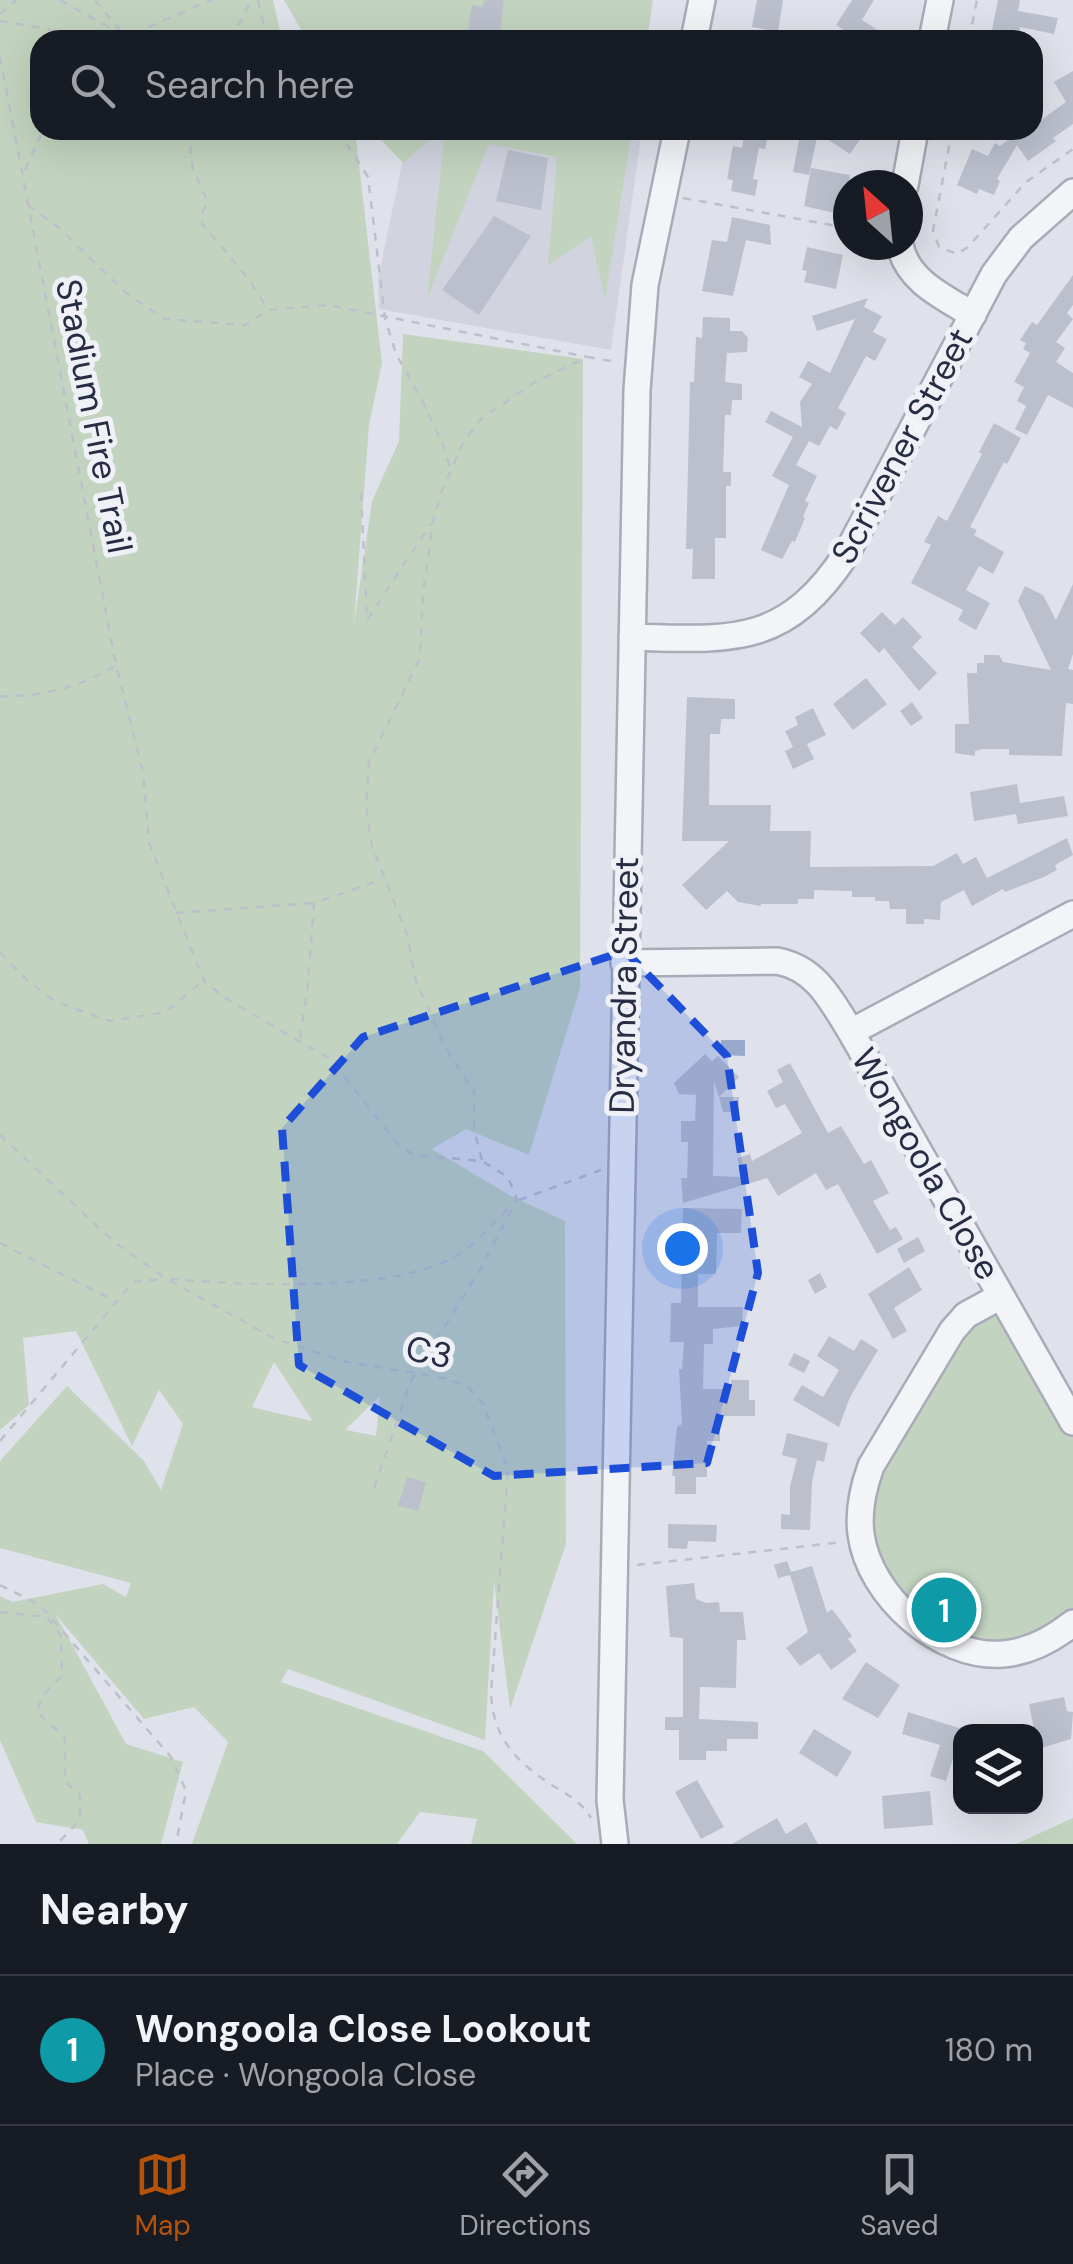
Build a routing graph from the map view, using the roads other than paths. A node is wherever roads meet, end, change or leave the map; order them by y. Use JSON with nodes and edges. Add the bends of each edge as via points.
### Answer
{"nodes":[{"id":1,"x":702,"y":0,"type":"edge"},
{"id":2,"x":940,"y":0,"type":"edge"},
{"id":3,"x":696,"y":30,"type":"edge"},
{"id":4,"x":934,"y":30,"type":"edge"},
{"id":5,"x":675,"y":140,"type":"edge"},
{"id":6,"x":914,"y":140,"type":"edge"},
{"id":7,"x":908,"y":170,"type":"edge"},
{"id":8,"x":1073,"y":192,"type":"edge"},
{"id":9,"x":904,"y":260,"type":"edge"},
{"id":10,"x":973,"y":315,"type":"junction"},
{"id":11,"x":632,"y":637,"type":"junction"},
{"id":12,"x":1073,"y":914,"type":"edge"},
{"id":13,"x":624,"y":963,"type":"junction"},
{"id":14,"x":851,"y":1032,"type":"junction"},
{"id":15,"x":1001,"y":1296,"type":"junction"},
{"id":16,"x":1073,"y":1422,"type":"edge"},
{"id":17,"x":1073,"y":1623,"type":"edge"},
{"id":18,"x":604,"y":1838,"type":"edge"}],
"edges":[{"from":1,"to":3,"type":"street"},
{"from":2,"to":4,"type":"street"},
{"from":5,"to":11,"type":"street","name":"Dryandra Street","via":[[645,285]]},
{"from":6,"to":7,"type":"street"},
{"from":8,"to":10,"type":"street","name":"Scrivener Street","via":[[1021,238]]},
{"from":9,"to":10,"type":"street","via":[[924,284]]},
{"from":10,"to":11,"type":"street","name":"Scrivener Street","via":[[848,552],[804,607],[777,624],[716,639]]},
{"from":11,"to":13,"type":"street","name":"Dryandra Street"},
{"from":12,"to":14,"type":"street"},
{"from":13,"to":14,"type":"street","name":"Wongoola Close","via":[[796,964]]},
{"from":13,"to":18,"type":"street","name":"Dryandra Street","via":[[610,1800]]},
{"from":14,"to":15,"type":"street","name":"Wongoola Close"},
{"from":15,"to":16,"type":"street","name":"Wongoola Close"},
{"from":15,"to":17,"type":"street","name":"Wongoola Close","via":[[952,1331],[871,1466],[860,1510],[862,1540],[891,1598],[946,1641],[1002,1654],[1031,1648]]}]}
